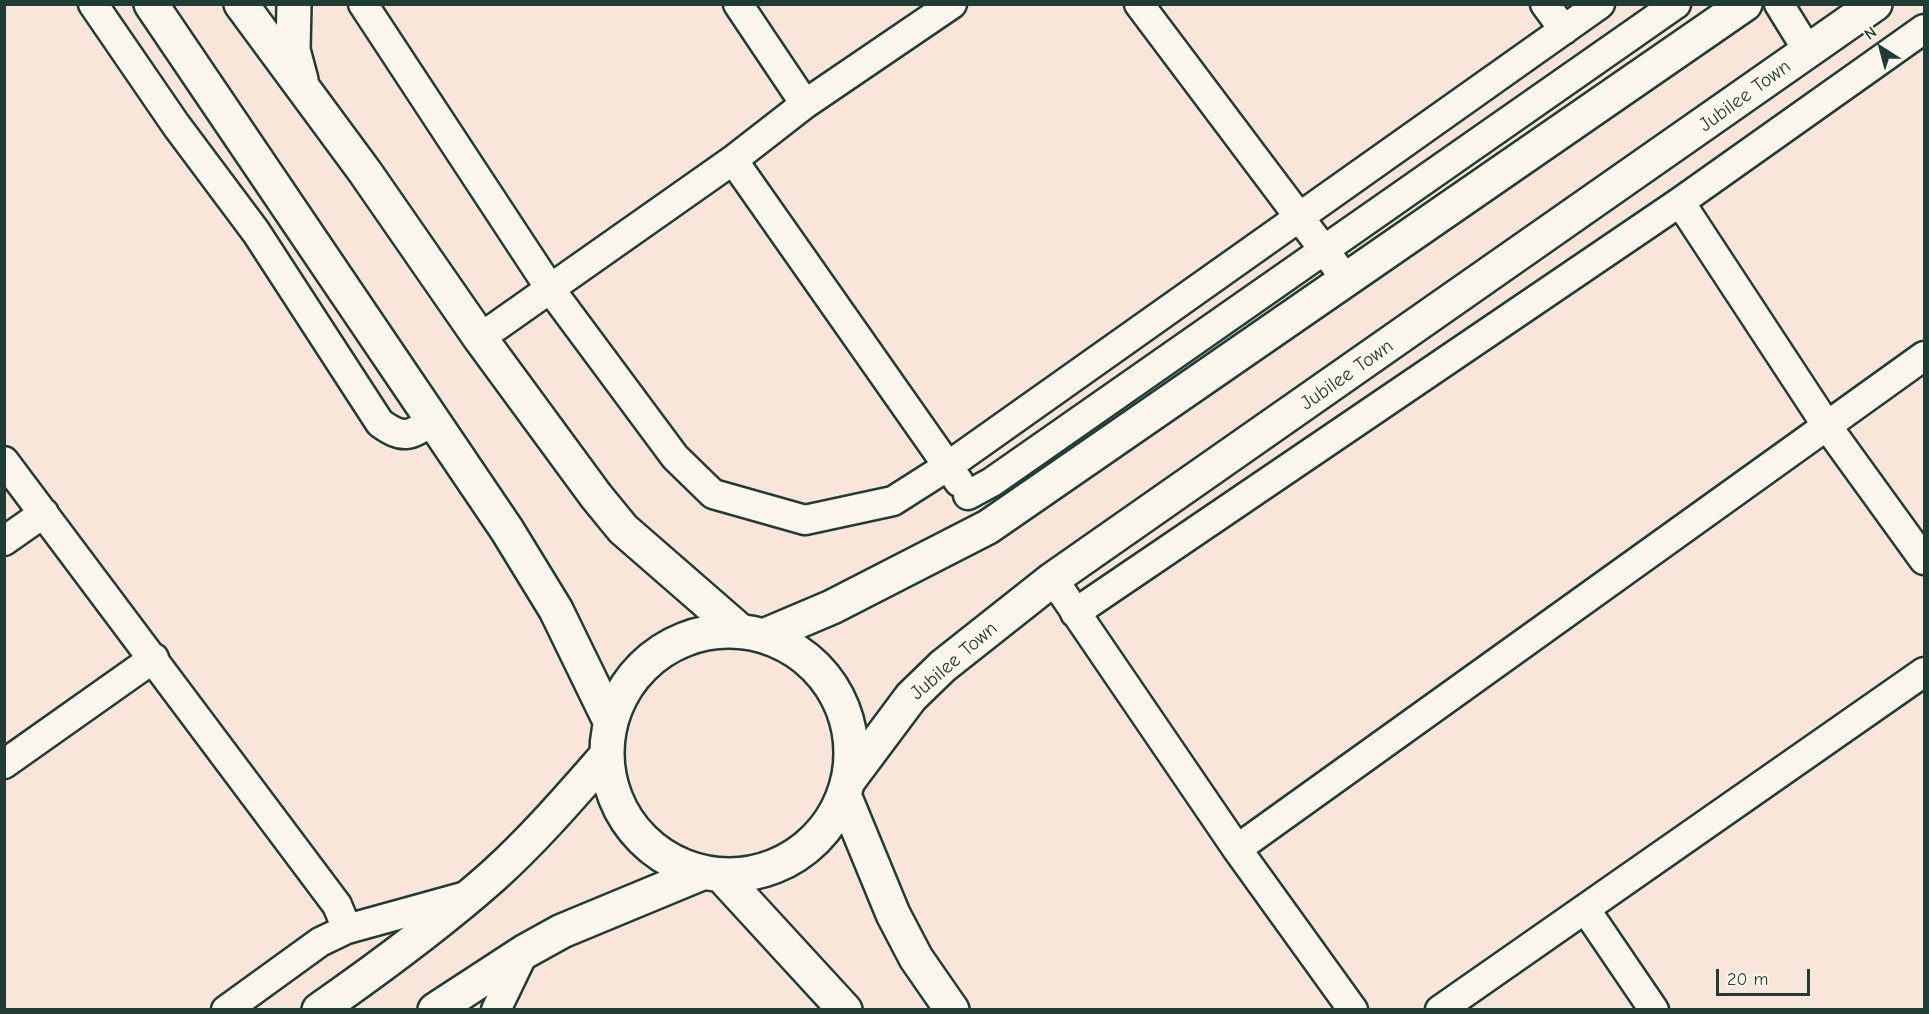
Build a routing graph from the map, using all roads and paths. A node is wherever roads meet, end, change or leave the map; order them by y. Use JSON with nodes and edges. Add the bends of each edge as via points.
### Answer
{"nodes":[{"id":1,"x":93,"y":4,"type":"edge"},
{"id":2,"x":241,"y":4,"type":"edge"},
{"id":3,"x":294,"y":4,"type":"edge"},
{"id":4,"x":363,"y":4,"type":"edge"},
{"id":5,"x":738,"y":4,"type":"edge"},
{"id":6,"x":952,"y":4,"type":"edge"},
{"id":7,"x":1139,"y":4,"type":"edge"},
{"id":8,"x":1545,"y":4,"type":"edge"},
{"id":9,"x":1600,"y":4,"type":"edge"},
{"id":10,"x":1676,"y":4,"type":"edge"},
{"id":11,"x":1745,"y":4,"type":"edge"},
{"id":12,"x":1779,"y":4,"type":"edge"},
{"id":13,"x":1875,"y":4,"type":"edge"},
{"id":14,"x":152,"y":5,"type":"edge"},
{"id":15,"x":1924,"y":29,"type":"edge"},
{"id":16,"x":1564,"y":30,"type":"junction"},
{"id":17,"x":1808,"y":51,"type":"junction"},
{"id":18,"x":304,"y":89,"type":"junction"},
{"id":19,"x":805,"y":104,"type":"junction"},
{"id":20,"x":733,"y":160,"type":"junction"},
{"id":21,"x":1680,"y":202,"type":"junction"},
{"id":22,"x":1298,"y":217,"type":"junction"},
{"id":23,"x":1325,"y":249,"type":"junction"},
{"id":24,"x":1345,"y":280,"type":"junction"},
{"id":25,"x":551,"y":290,"type":"junction"},
{"id":26,"x":480,"y":338,"type":"junction"},
{"id":27,"x":1924,"y":356,"type":"edge"},
{"id":28,"x":433,"y":421,"type":"junction"},
{"id":29,"x":1827,"y":426,"type":"junction"},
{"id":30,"x":4,"y":461,"type":"edge"},
{"id":31,"x":948,"y":466,"type":"junction"},
{"id":32,"x":968,"y":495,"type":"junction"},
{"id":33,"x":44,"y":513,"type":"junction"},
{"id":34,"x":988,"y":526,"type":"junction"},
{"id":35,"x":4,"y":541,"type":"edge"},
{"id":36,"x":1924,"y":560,"type":"edge"},
{"id":37,"x":1053,"y":579,"type":"junction"},
{"id":38,"x":1075,"y":613,"type":"junction"},
{"id":39,"x":752,"y":633,"type":"junction"},
{"id":40,"x":154,"y":658,"type":"junction"},
{"id":41,"x":1924,"y":672,"type":"edge"},
{"id":42,"x":610,"y":721,"type":"junction"},
{"id":43,"x":606,"y":756,"type":"junction"},
{"id":44,"x":4,"y":764,"type":"edge"},
{"id":45,"x":847,"y":787,"type":"junction"},
{"id":46,"x":1237,"y":849,"type":"junction"},
{"id":47,"x":712,"y":874,"type":"junction"},
{"id":48,"x":470,"y":895,"type":"junction"},
{"id":49,"x":1586,"y":910,"type":"junction"},
{"id":50,"x":347,"y":929,"type":"junction"},
{"id":51,"x":524,"y":952,"type":"junction"},
{"id":52,"x":226,"y":1010,"type":"edge"},
{"id":53,"x":320,"y":1010,"type":"edge"},
{"id":54,"x":435,"y":1010,"type":"edge"},
{"id":55,"x":496,"y":1010,"type":"edge"},
{"id":56,"x":845,"y":1010,"type":"edge"},
{"id":57,"x":952,"y":1010,"type":"edge"},
{"id":58,"x":1353,"y":1010,"type":"edge"},
{"id":59,"x":1440,"y":1010,"type":"edge"},
{"id":60,"x":1654,"y":1010,"type":"edge"}],
"edges":[{"from":1,"to":28,"type":"street","via":[[176,126],[256,232],[380,423],[396,435],[411,435]]},
{"from":2,"to":18,"type":"main road"},
{"from":3,"to":18,"type":"main road","via":[[293,50]]},
{"from":4,"to":25,"type":"street"},
{"from":5,"to":19,"type":"street"},
{"from":6,"to":19,"type":"street"},
{"from":7,"to":22,"type":"street"},
{"from":8,"to":16,"type":"street"},
{"from":9,"to":16,"type":"street"},
{"from":10,"to":23,"type":"street"},
{"from":11,"to":24,"type":"main road"},
{"from":12,"to":17,"type":"street"},
{"from":13,"to":17,"type":"main road","name":"Jubilee Town"},
{"from":14,"to":28,"type":"main road"},
{"from":15,"to":21,"type":"street"},
{"from":16,"to":22,"type":"street"},
{"from":17,"to":37,"type":"main road","name":"Jubilee Town"},
{"from":18,"to":26,"type":"main road"},
{"from":19,"to":20,"type":"street"},
{"from":20,"to":25,"type":"street"},
{"from":20,"to":31,"type":"street"},
{"from":21,"to":29,"type":"street"},
{"from":21,"to":38,"type":"street"},
{"from":22,"to":23,"type":"street"},
{"from":22,"to":31,"type":"street"},
{"from":23,"to":24,"type":"street"},
{"from":23,"to":32,"type":"street"},
{"from":24,"to":34,"type":"main road"},
{"from":25,"to":26,"type":"street"},
{"from":25,"to":31,"type":"street","via":[[675,457],[712,494],[805,520],[893,501]]},
{"from":26,"to":39,"type":"main road","via":[[623,529]]},
{"from":27,"to":29,"type":"street"},
{"from":28,"to":42,"type":"main road","via":[[556,610]]},
{"from":29,"to":36,"type":"street"},
{"from":29,"to":46,"type":"street"},
{"from":30,"to":33,"type":"street"},
{"from":31,"to":32,"type":"street"},
{"from":32,"to":34,"type":"street"},
{"from":33,"to":35,"type":"street"},
{"from":33,"to":40,"type":"street"},
{"from":34,"to":39,"type":"main road","via":[[832,608]]},
{"from":37,"to":38,"type":"street"},
{"from":37,"to":45,"type":"main road","name":"Jubilee Town","via":[[911,697]]},
{"from":38,"to":46,"type":"street"},
{"from":39,"to":42,"type":"main road","via":[[696,634],[658,653],[628,682]]},
{"from":39,"to":45,"type":"main road","via":[[799,651],[826,676],[844,708],[850,734]]},
{"from":40,"to":44,"type":"street"},
{"from":40,"to":50,"type":"street","via":[[337,905]]},
{"from":41,"to":49,"type":"street"},
{"from":42,"to":43,"type":"main road"},
{"from":43,"to":47,"type":"main road","via":[[612,788],[625,818],[645,843],[672,861]]},
{"from":43,"to":48,"type":"main road","via":[[542,829]]},
{"from":45,"to":47,"type":"main road","name":"Jubilee Town","via":[[830,823],[809,846],[791,858],[753,873]]},
{"from":45,"to":57,"type":"main road","via":[[892,914]]},
{"from":46,"to":58,"type":"street"},
{"from":47,"to":51,"type":"main road","via":[[562,931]]},
{"from":47,"to":56,"type":"main road"},
{"from":48,"to":50,"type":"street"},
{"from":48,"to":53,"type":"main road"},
{"from":49,"to":59,"type":"street"},
{"from":49,"to":60,"type":"street"},
{"from":50,"to":52,"type":"street","via":[[320,942]]},
{"from":51,"to":54,"type":"main road"},
{"from":51,"to":55,"type":"street"}]}
